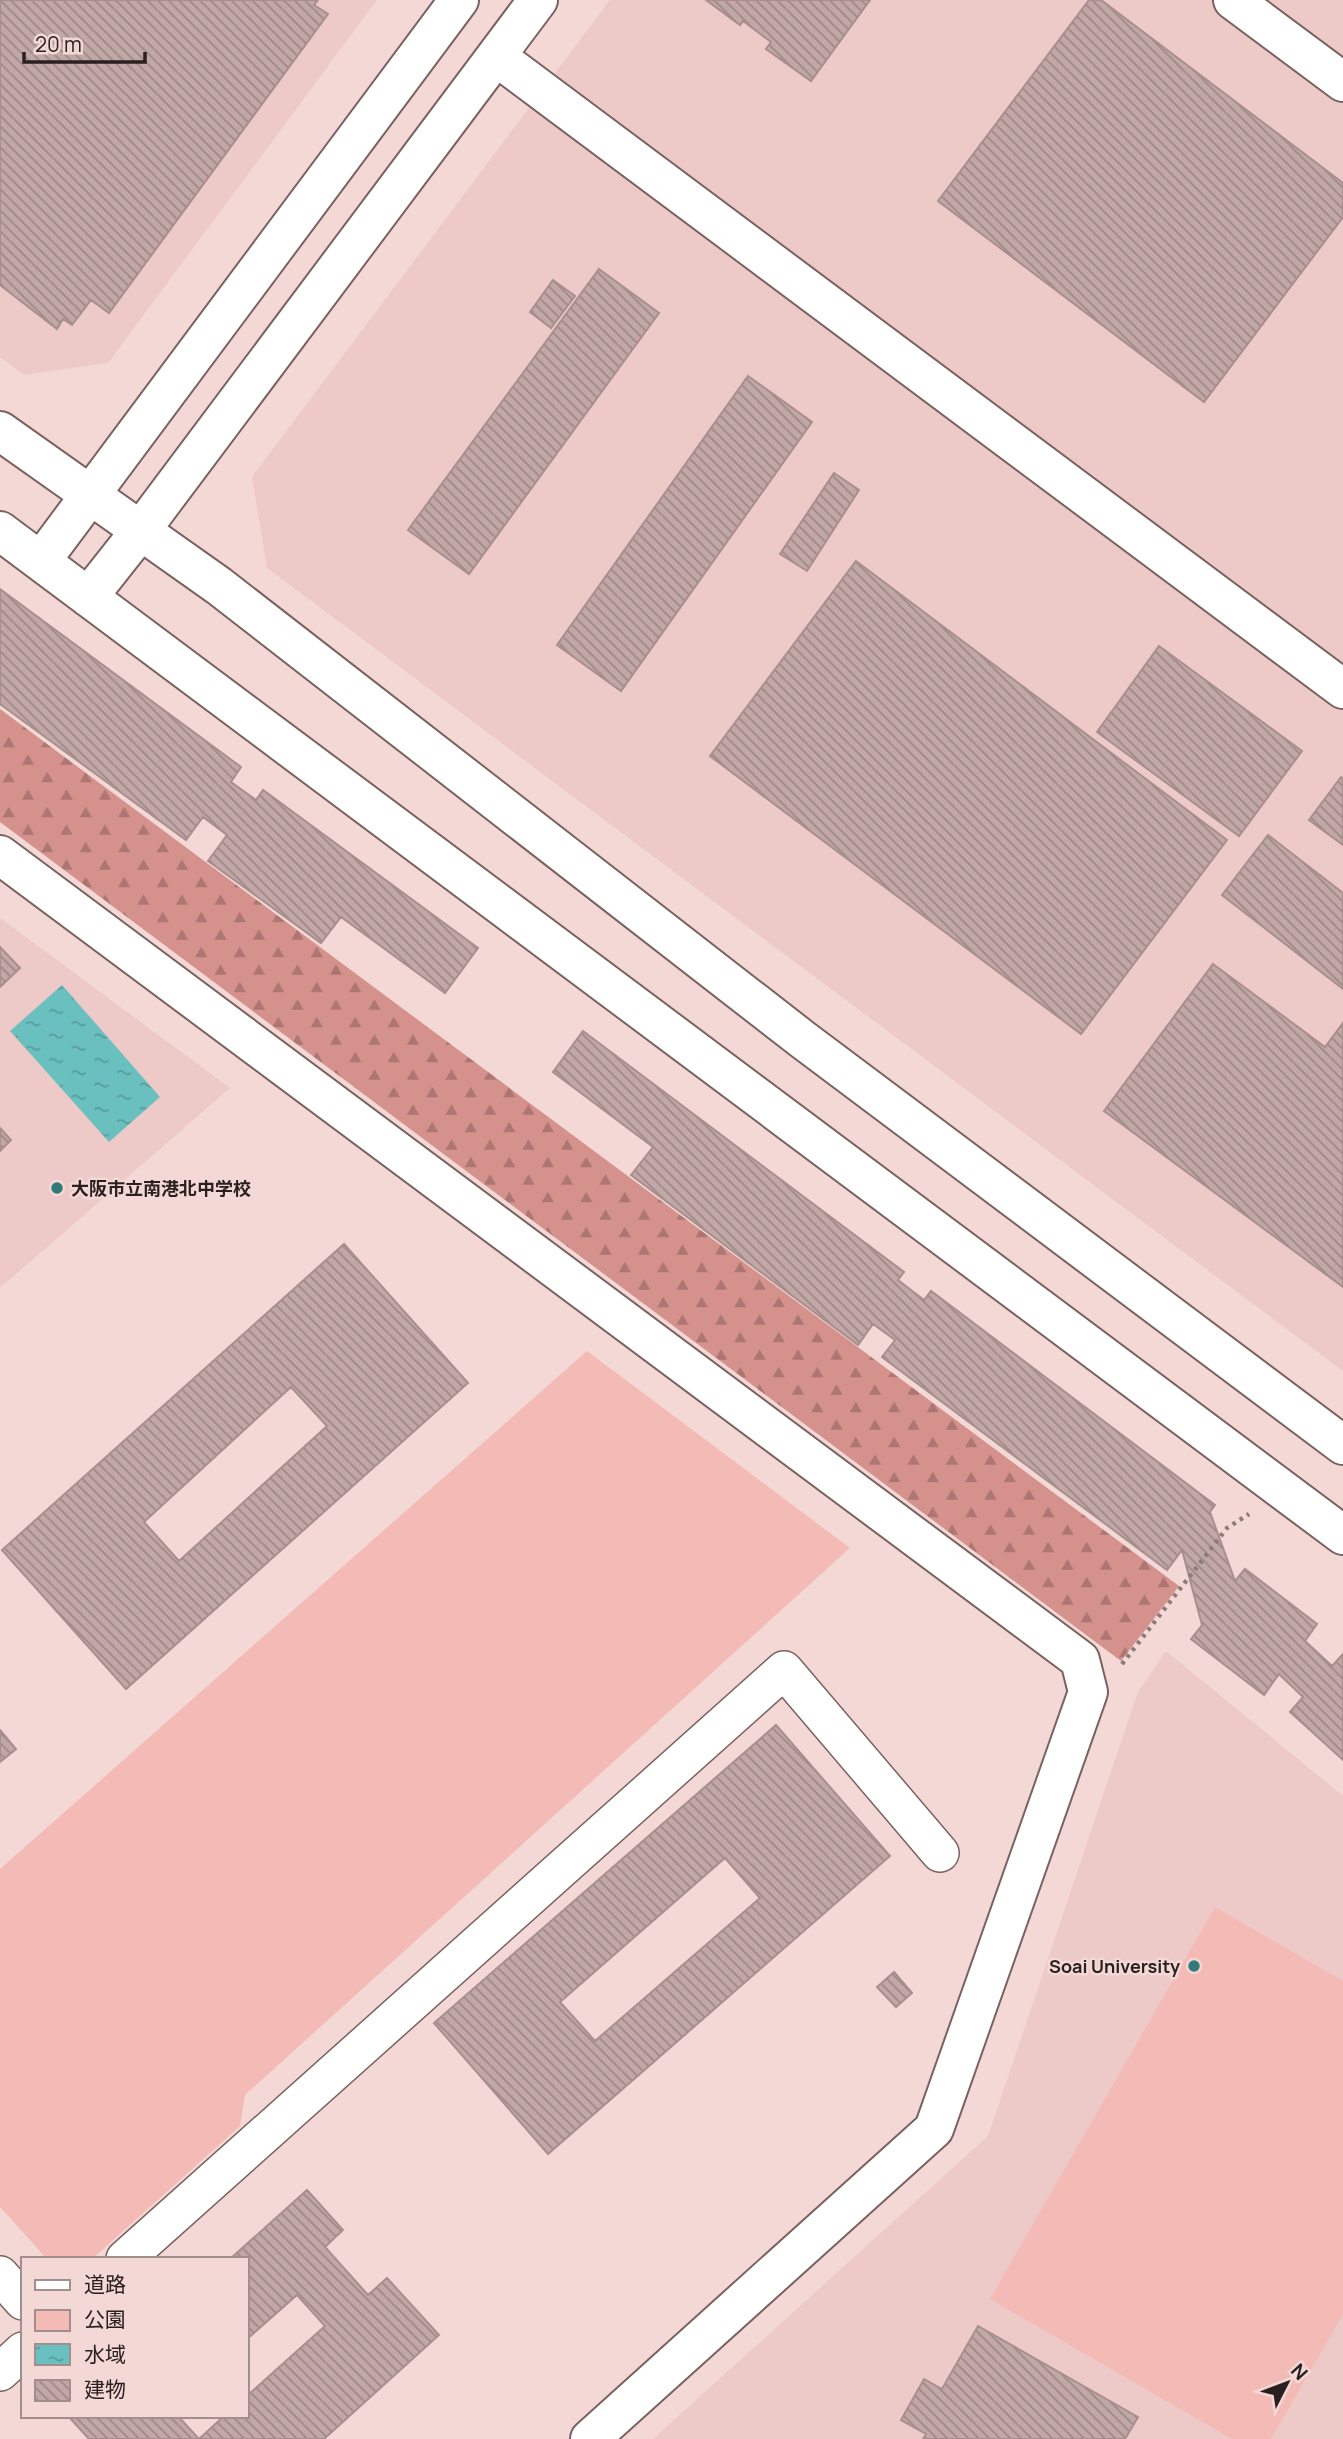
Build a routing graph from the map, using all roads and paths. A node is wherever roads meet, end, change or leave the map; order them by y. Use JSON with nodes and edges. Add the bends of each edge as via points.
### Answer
{"nodes":[{"id":1,"x":459,"y":0,"type":"edge"},
{"id":2,"x":538,"y":0,"type":"edge"},
{"id":3,"x":1233,"y":0,"type":"edge"},
{"id":4,"x":497,"y":57,"type":"junction"},
{"id":5,"x":1343,"y":82,"type":"edge"},
{"id":6,"x":0,"y":431,"type":"edge"},
{"id":7,"x":90,"y":495,"type":"junction"},
{"id":8,"x":141,"y":530,"type":"junction"},
{"id":9,"x":0,"y":531,"type":"edge"},
{"id":10,"x":41,"y":561,"type":"junction"},
{"id":11,"x":88,"y":597,"type":"junction"},
{"id":12,"x":1343,"y":689,"type":"edge"},
{"id":13,"x":0,"y":855,"type":"edge"},
{"id":14,"x":1343,"y":1444,"type":"edge"},
{"id":15,"x":1251,"y":1513,"type":"dead end"},
{"id":16,"x":1343,"y":1535,"type":"edge"},
{"id":17,"x":1119,"y":1668,"type":"dead end"},
{"id":18,"x":940,"y":1853,"type":"dead end"},
{"id":19,"x":127,"y":2257,"type":"edge"},
{"id":20,"x":0,"y":2275,"type":"edge"},
{"id":21,"x":21,"y":2299,"type":"edge"},
{"id":22,"x":21,"y":2353,"type":"edge"},
{"id":23,"x":0,"y":2372,"type":"edge"},
{"id":24,"x":590,"y":2439,"type":"edge"}],
"edges":[{"from":1,"to":7,"type":"street"},
{"from":2,"to":4,"type":"street"},
{"from":3,"to":5,"type":"street"},
{"from":4,"to":8,"type":"street"},
{"from":4,"to":12,"type":"street"},
{"from":6,"to":7,"type":"street"},
{"from":7,"to":8,"type":"street"},
{"from":7,"to":10,"type":"street"},
{"from":8,"to":11,"type":"street"},
{"from":8,"to":14,"type":"street","via":[[802,1039]]},
{"from":9,"to":10,"type":"street"},
{"from":10,"to":11,"type":"street"},
{"from":11,"to":16,"type":"street"},
{"from":13,"to":24,"type":"street","via":[[1080,1660],[1088,1692],[934,2129]]},
{"from":15,"to":17,"type":"path","via":[[1227,1528]]},
{"from":18,"to":19,"type":"street","via":[[784,1670]]},
{"from":20,"to":21,"type":"street"},
{"from":22,"to":23,"type":"street"}]}
